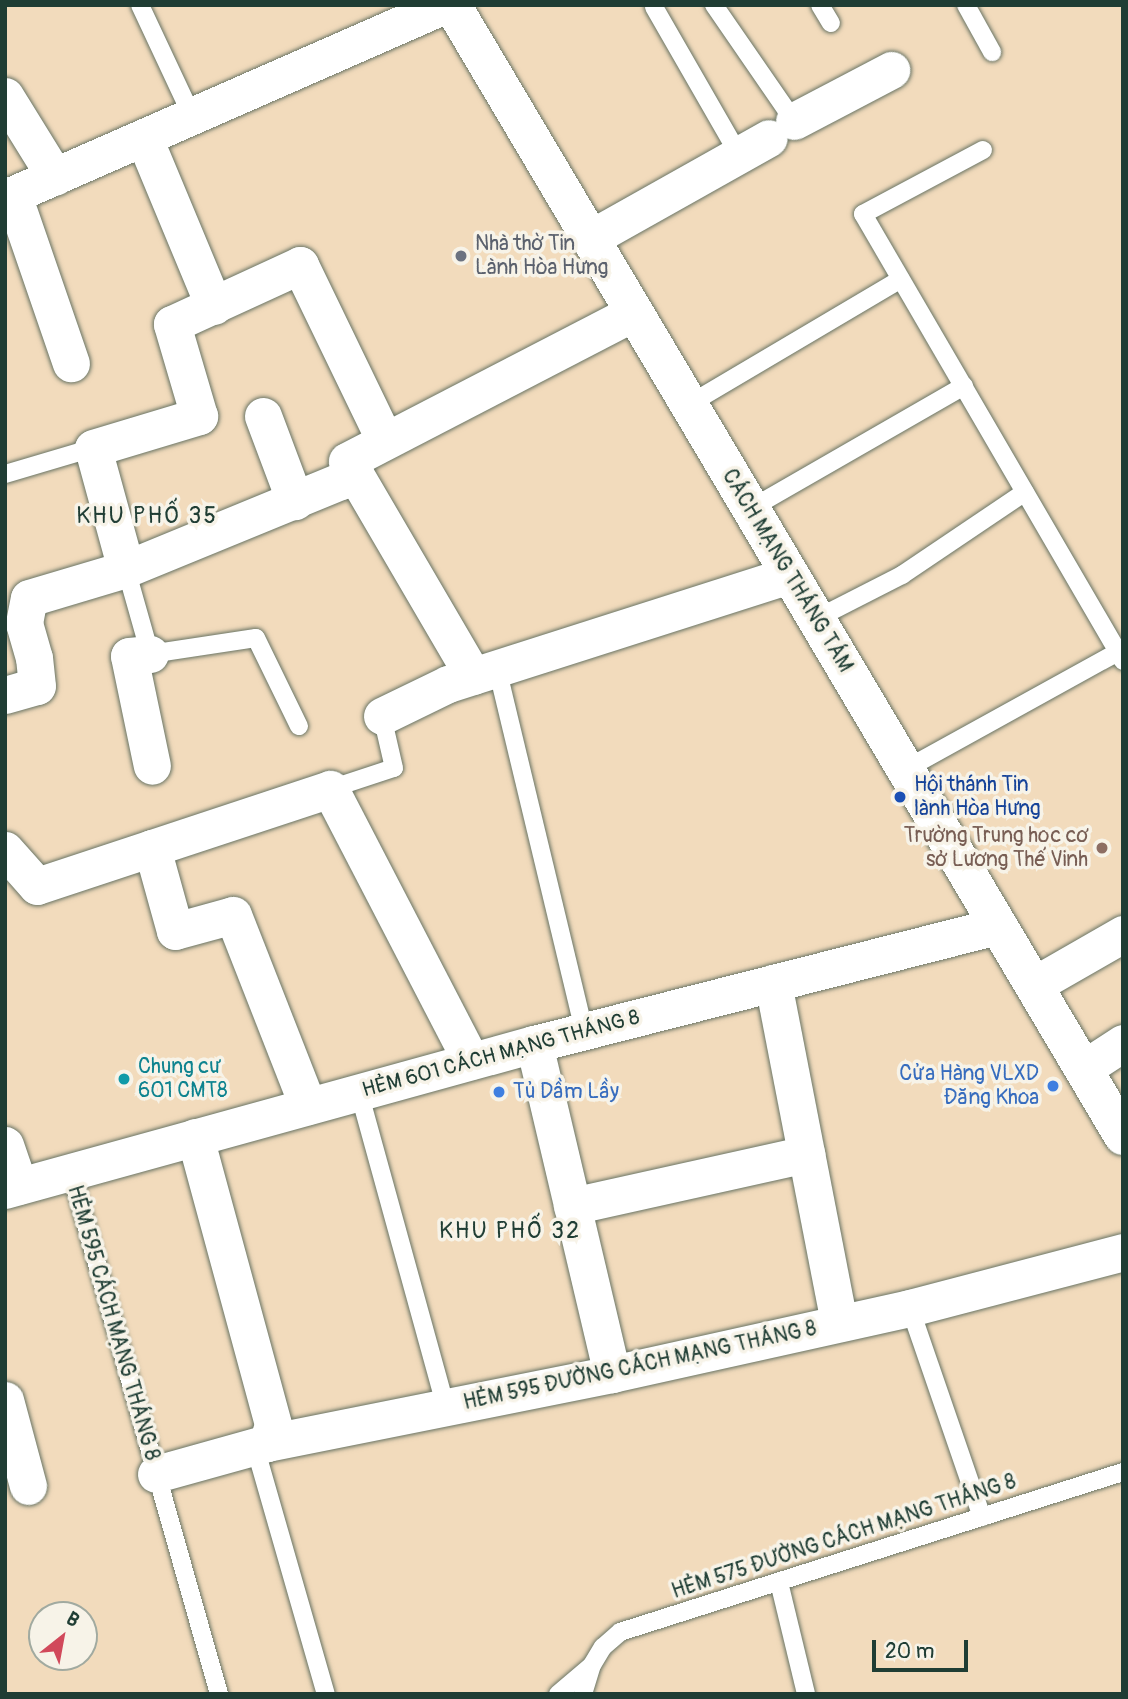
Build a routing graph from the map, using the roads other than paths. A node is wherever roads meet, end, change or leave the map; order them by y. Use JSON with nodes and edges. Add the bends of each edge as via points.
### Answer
{"nodes":[{"id":1,"x":140,"y":5,"type":"edge"},
{"id":2,"x":445,"y":5,"type":"edge"},
{"id":3,"x":453,"y":5,"type":"edge"},
{"id":4,"x":713,"y":5,"type":"edge"},
{"id":5,"x":820,"y":5,"type":"edge"},
{"id":6,"x":965,"y":5,"type":"edge"},
{"id":7,"x":654,"y":7,"type":"edge"},
{"id":8,"x":831,"y":23,"type":"dead end"},
{"id":9,"x":992,"y":52,"type":"dead end"},
{"id":10,"x":891,"y":70,"type":"dead end"},
{"id":11,"x":5,"y":96,"type":"edge"},
{"id":12,"x":192,"y":116,"type":"junction"},
{"id":13,"x":144,"y":138,"type":"junction"},
{"id":14,"x":767,"y":138,"type":"junction"},
{"id":15,"x":983,"y":150,"type":"dead end"},
{"id":16,"x":55,"y":177,"type":"junction"},
{"id":17,"x":9,"y":196,"type":"edge"},
{"id":18,"x":590,"y":239,"type":"junction"},
{"id":19,"x":901,"y":279,"type":"junction"},
{"id":20,"x":214,"y":306,"type":"junction"},
{"id":21,"x":633,"y":313,"type":"junction"},
{"id":22,"x":71,"y":363,"type":"dead end"},
{"id":23,"x":964,"y":386,"type":"junction"},
{"id":24,"x":688,"y":405,"type":"junction"},
{"id":25,"x":263,"y":416,"type":"dead end"},
{"id":26,"x":385,"y":441,"type":"junction"},
{"id":27,"x":93,"y":448,"type":"junction"},
{"id":28,"x":5,"y":474,"type":"edge"},
{"id":29,"x":355,"y":474,"type":"junction"},
{"id":30,"x":1025,"y":492,"type":"junction"},
{"id":31,"x":295,"y":500,"type":"junction"},
{"id":32,"x":750,"y":509,"type":"junction"},
{"id":33,"x":126,"y":569,"type":"junction"},
{"id":34,"x":790,"y":575,"type":"junction"},
{"id":35,"x":816,"y":619,"type":"junction"},
{"id":36,"x":150,"y":654,"type":"junction"},
{"id":37,"x":1120,"y":657,"type":"edge"},
{"id":38,"x":485,"y":672,"type":"junction"},
{"id":39,"x":5,"y":695,"type":"edge"},
{"id":40,"x":382,"y":716,"type":"joint"},
{"id":41,"x":299,"y":726,"type":"dead end"},
{"id":42,"x":152,"y":766,"type":"dead end"},
{"id":43,"x":906,"y":769,"type":"junction"},
{"id":44,"x":330,"y":789,"type":"junction"},
{"id":45,"x":152,"y":848,"type":"junction"},
{"id":46,"x":5,"y":850,"type":"edge"},
{"id":47,"x":998,"y":926,"type":"junction"},
{"id":48,"x":1123,"y":934,"type":"edge"},
{"id":49,"x":773,"y":983,"type":"junction"},
{"id":50,"x":1034,"y":985,"type":"junction"},
{"id":51,"x":584,"y":1031,"type":"junction"},
{"id":52,"x":1123,"y":1043,"type":"edge"},
{"id":53,"x":534,"y":1044,"type":"junction"},
{"id":54,"x":471,"y":1061,"type":"junction"},
{"id":55,"x":1083,"y":1069,"type":"junction"},
{"id":56,"x":359,"y":1093,"type":"junction"},
{"id":57,"x":308,"y":1106,"type":"junction"},
{"id":58,"x":1123,"y":1136,"type":"edge"},
{"id":59,"x":195,"y":1138,"type":"junction"},
{"id":60,"x":5,"y":1145,"type":"edge"},
{"id":61,"x":806,"y":1154,"type":"junction"},
{"id":62,"x":71,"y":1172,"type":"junction"},
{"id":63,"x":12,"y":1188,"type":"edge"},
{"id":64,"x":572,"y":1206,"type":"junction"},
{"id":65,"x":1123,"y":1252,"type":"edge"},
{"id":66,"x":910,"y":1308,"type":"junction"},
{"id":67,"x":839,"y":1324,"type":"junction"},
{"id":68,"x":612,"y":1374,"type":"junction"},
{"id":69,"x":5,"y":1400,"type":"edge"},
{"id":70,"x":446,"y":1407,"type":"junction"},
{"id":71,"x":267,"y":1443,"type":"junction"},
{"id":72,"x":1123,"y":1472,"type":"edge"},
{"id":73,"x":156,"y":1474,"type":"junction"},
{"id":74,"x":28,"y":1486,"type":"dead end"},
{"id":75,"x":982,"y":1517,"type":"junction"},
{"id":76,"x":779,"y":1582,"type":"junction"},
{"id":77,"x":592,"y":1665,"type":"junction"},
{"id":78,"x":219,"y":1694,"type":"edge"},
{"id":79,"x":327,"y":1694,"type":"edge"},
{"id":80,"x":558,"y":1694,"type":"edge"},
{"id":81,"x":583,"y":1694,"type":"edge"},
{"id":82,"x":806,"y":1694,"type":"edge"}],
"edges":[{"from":1,"to":12,"type":"lane"},
{"from":2,"to":12,"type":"street"},
{"from":3,"to":18,"type":"main road","name":"CÁCH MẠNG THÁNG TÁM"},
{"from":4,"to":14,"type":"lane"},
{"from":5,"to":8,"type":"lane"},
{"from":6,"to":9,"type":"lane"},
{"from":7,"to":14,"type":"lane"},
{"from":10,"to":14,"type":"street"},
{"from":11,"to":16,"type":"street"},
{"from":12,"to":13,"type":"street"},
{"from":13,"to":16,"type":"street"},
{"from":13,"to":20,"type":"street"},
{"from":14,"to":18,"type":"street"},
{"from":15,"to":19,"type":"lane","via":[[863,214]]},
{"from":16,"to":17,"type":"street"},
{"from":17,"to":22,"type":"street"},
{"from":18,"to":21,"type":"main road","name":"CÁCH MẠNG THÁNG TÁM"},
{"from":19,"to":23,"type":"lane"},
{"from":19,"to":24,"type":"lane"},
{"from":20,"to":26,"type":"street","via":[[300,265]]},
{"from":20,"to":27,"type":"street","via":[[172,324],[198,416]]},
{"from":21,"to":24,"type":"main road","name":"CÁCH MẠNG THÁNG TÁM"},
{"from":21,"to":26,"type":"street"},
{"from":23,"to":30,"type":"lane"},
{"from":23,"to":32,"type":"lane"},
{"from":24,"to":32,"type":"main road","name":"CÁCH MẠNG THÁNG TÁM"},
{"from":25,"to":31,"type":"street"},
{"from":26,"to":29,"type":"street","via":[[346,461]]},
{"from":27,"to":28,"type":"lane"},
{"from":27,"to":33,"type":"street"},
{"from":29,"to":31,"type":"street"},
{"from":29,"to":38,"type":"street","via":[[438,617]]},
{"from":30,"to":35,"type":"lane","via":[[902,575]]},
{"from":30,"to":37,"type":"lane"},
{"from":31,"to":33,"type":"street"},
{"from":32,"to":34,"type":"main road","name":"CÁCH MẠNG THÁNG TÁM"},
{"from":33,"to":36,"type":"lane"},
{"from":33,"to":39,"type":"street","via":[[29,598],[24,623],[37,686]]},
{"from":34,"to":35,"type":"main road","name":"CÁCH MẠNG THÁNG TÁM"},
{"from":34,"to":38,"type":"street"},
{"from":35,"to":43,"type":"main road","name":"CÁCH MẠNG THÁNG TÁM"},
{"from":36,"to":41,"type":"lane","via":[[256,638]]},
{"from":36,"to":42,"type":"street","via":[[129,656]]},
{"from":37,"to":43,"type":"lane"},
{"from":38,"to":40,"type":"street"},
{"from":38,"to":51,"type":"lane"},
{"from":40,"to":44,"type":"lane","via":[[394,768]]},
{"from":43,"to":47,"type":"main road","name":"CÁCH MẠNG THÁNG TÁM"},
{"from":44,"to":45,"type":"street"},
{"from":44,"to":54,"type":"street"},
{"from":45,"to":46,"type":"street","via":[[37,886]]},
{"from":45,"to":57,"type":"street","via":[[175,931],[233,915]]},
{"from":47,"to":49,"type":"street","name":"HẺM 601 CÁCH MẠNG THÁNG 8"},
{"from":47,"to":50,"type":"main road","name":"CÁCH MẠNG THÁNG TÁM"},
{"from":48,"to":50,"type":"street"},
{"from":49,"to":51,"type":"street","name":"HẺM 601 CÁCH MẠNG THÁNG 8"},
{"from":49,"to":61,"type":"street"},
{"from":50,"to":55,"type":"main road","name":"CÁCH MẠNG THÁNG TÁM"},
{"from":51,"to":53,"type":"street","name":"HẺM 601 CÁCH MẠNG THÁNG 8"},
{"from":52,"to":55,"type":"street"},
{"from":53,"to":54,"type":"street","name":"HẺM 601 CÁCH MẠNG THÁNG 8"},
{"from":53,"to":64,"type":"street","name":"HẺM 595 ĐƯỜNG CÁCH MẠNG THÁNG 8"},
{"from":54,"to":56,"type":"street","name":"HẺM 601 CÁCH MẠNG THÁNG 8"},
{"from":55,"to":58,"type":"main road","name":"CÁCH MẠNG THÁNG TÁM"},
{"from":56,"to":57,"type":"street","name":"HẺM 601 CÁCH MẠNG THÁNG 8"},
{"from":56,"to":70,"type":"lane","name":"HẺM 595 ĐƯỜNG CÁCH MẠNG THÁNG 8"},
{"from":57,"to":59,"type":"street","name":"HẺM 601 CÁCH MẠNG THÁNG 8"},
{"from":59,"to":62,"type":"street","name":"HẺM 601 CÁCH MẠNG THÁNG 8"},
{"from":59,"to":71,"type":"street","via":[[273,1425]]},
{"from":60,"to":63,"type":"street"},
{"from":61,"to":64,"type":"street"},
{"from":61,"to":67,"type":"street"},
{"from":62,"to":63,"type":"street","name":"HẺM 601 CÁCH MẠNG THÁNG 8"},
{"from":62,"to":73,"type":"lane","name":"HẺM 595 CÁCH MẠNG THÁNG 8"},
{"from":64,"to":68,"type":"street","name":"HẺM 595 ĐƯỜNG CÁCH MẠNG THÁNG 8"},
{"from":65,"to":66,"type":"street","name":"HẺM 595 ĐƯỜNG CÁCH MẠNG THÁNG 8"},
{"from":66,"to":67,"type":"street","name":"HẺM 595 ĐƯỜNG CÁCH MẠNG THÁNG 8"},
{"from":66,"to":75,"type":"lane"},
{"from":67,"to":68,"type":"street","name":"HẺM 595 ĐƯỜNG CÁCH MẠNG THÁNG 8"},
{"from":68,"to":70,"type":"street","name":"HẺM 595 ĐƯỜNG CÁCH MẠNG THÁNG 8"},
{"from":69,"to":74,"type":"street"},
{"from":70,"to":71,"type":"street","name":"HẺM 595 ĐƯỜNG CÁCH MẠNG THÁNG 8"},
{"from":71,"to":73,"type":"street","name":"HẺM 595 ĐƯỜNG CÁCH MẠNG THÁNG 8"},
{"from":71,"to":79,"type":"lane","via":[[259,1461]]},
{"from":72,"to":75,"type":"lane","name":"HẺM 575 ĐƯỜNG CÁCH MẠNG THÁNG 8"},
{"from":73,"to":78,"type":"lane","name":"HẺM 595 CÁCH MẠNG THÁNG 8"},
{"from":75,"to":76,"type":"lane","name":"HẺM 575 ĐƯỜNG CÁCH MẠNG THÁNG 8"},
{"from":76,"to":77,"type":"lane","name":"HẺM 575 ĐƯỜNG CÁCH MẠNG THÁNG 8","via":[[620,1632]]},
{"from":76,"to":82,"type":"lane"},
{"from":77,"to":80,"type":"lane"},
{"from":77,"to":81,"type":"lane"}]}
